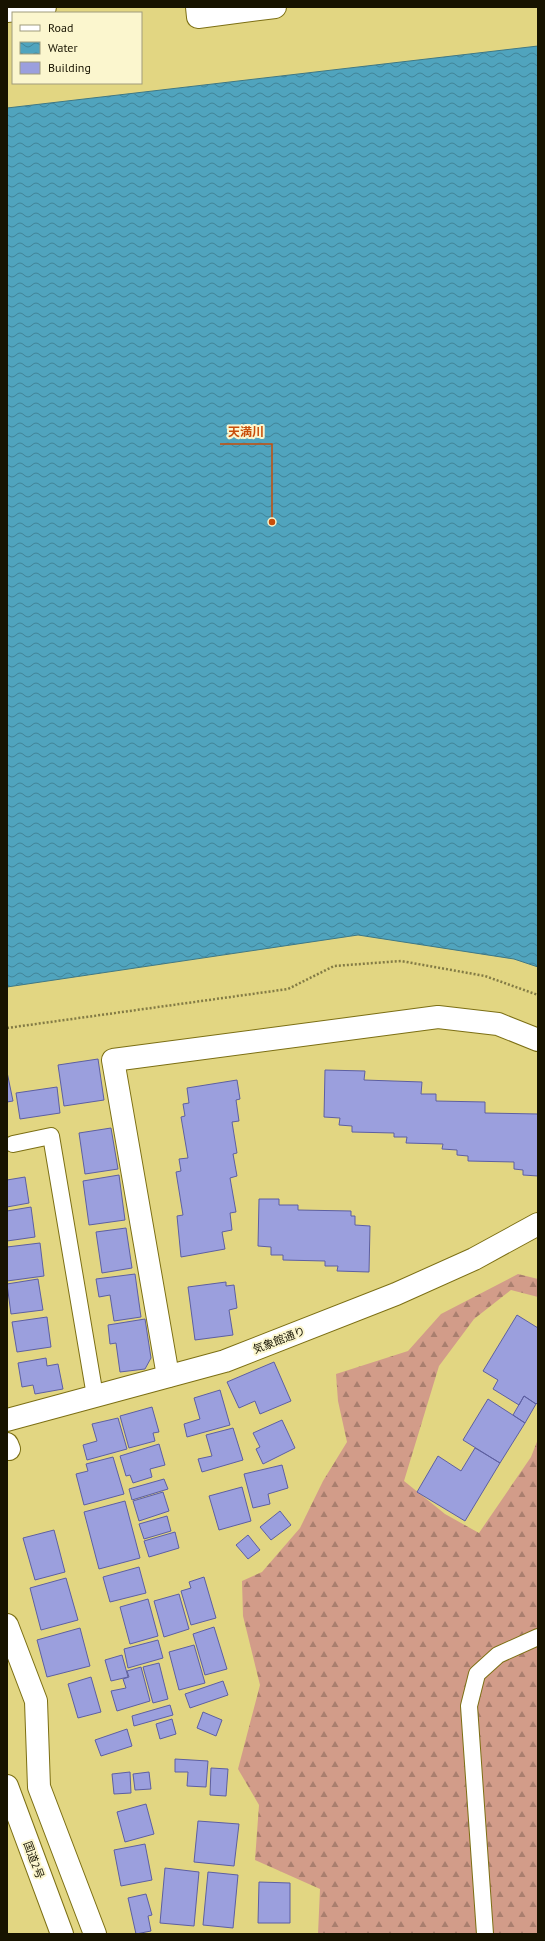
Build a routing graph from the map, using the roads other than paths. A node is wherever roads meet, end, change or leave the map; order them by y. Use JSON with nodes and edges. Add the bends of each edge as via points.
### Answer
{"nodes":[{"id":1,"x":45,"y":7,"type":"edge"},
{"id":2,"x":197,"y":7,"type":"edge"},
{"id":3,"x":275,"y":7,"type":"edge"},
{"id":4,"x":7,"y":11,"type":"edge"},
{"id":5,"x":538,"y":1040,"type":"edge"},
{"id":6,"x":13,"y":1144,"type":"dead end"},
{"id":7,"x":538,"y":1224,"type":"edge"},
{"id":8,"x":168,"y":1376,"type":"junction"},
{"id":9,"x":95,"y":1396,"type":"junction"},
{"id":10,"x":7,"y":1420,"type":"edge"},
{"id":11,"x":7,"y":1444,"type":"edge"},
{"id":12,"x":7,"y":1449,"type":"edge"},
{"id":13,"x":7,"y":1625,"type":"edge"},
{"id":14,"x":538,"y":1637,"type":"edge"},
{"id":15,"x":7,"y":1786,"type":"edge"},
{"id":16,"x":62,"y":1934,"type":"edge"},
{"id":17,"x":95,"y":1934,"type":"edge"},
{"id":18,"x":485,"y":1934,"type":"edge"}],
"edges":[{"from":1,"to":4,"type":"main road"},
{"from":2,"to":3,"type":"main road","via":[[198,17]]},
{"from":5,"to":8,"type":"main road","via":[[498,1024],[438,1017],[113,1060]]},
{"from":6,"to":9,"type":"lane","via":[[51,1136]]},
{"from":7,"to":8,"type":"main road","name":"気象館通り","via":[[474,1259],[396,1294],[225,1361]]},
{"from":8,"to":9,"type":"main road","name":"気象館通り"},
{"from":9,"to":10,"type":"main road","name":"気象館通り"},
{"from":11,"to":12,"type":"main road"},
{"from":13,"to":17,"type":"main road","via":[[36,1701],[39,1787]]},
{"from":14,"to":18,"type":"lane","via":[[498,1655],[477,1674],[469,1706]]},
{"from":15,"to":16,"type":"main road","name":"国道2号"}]}
